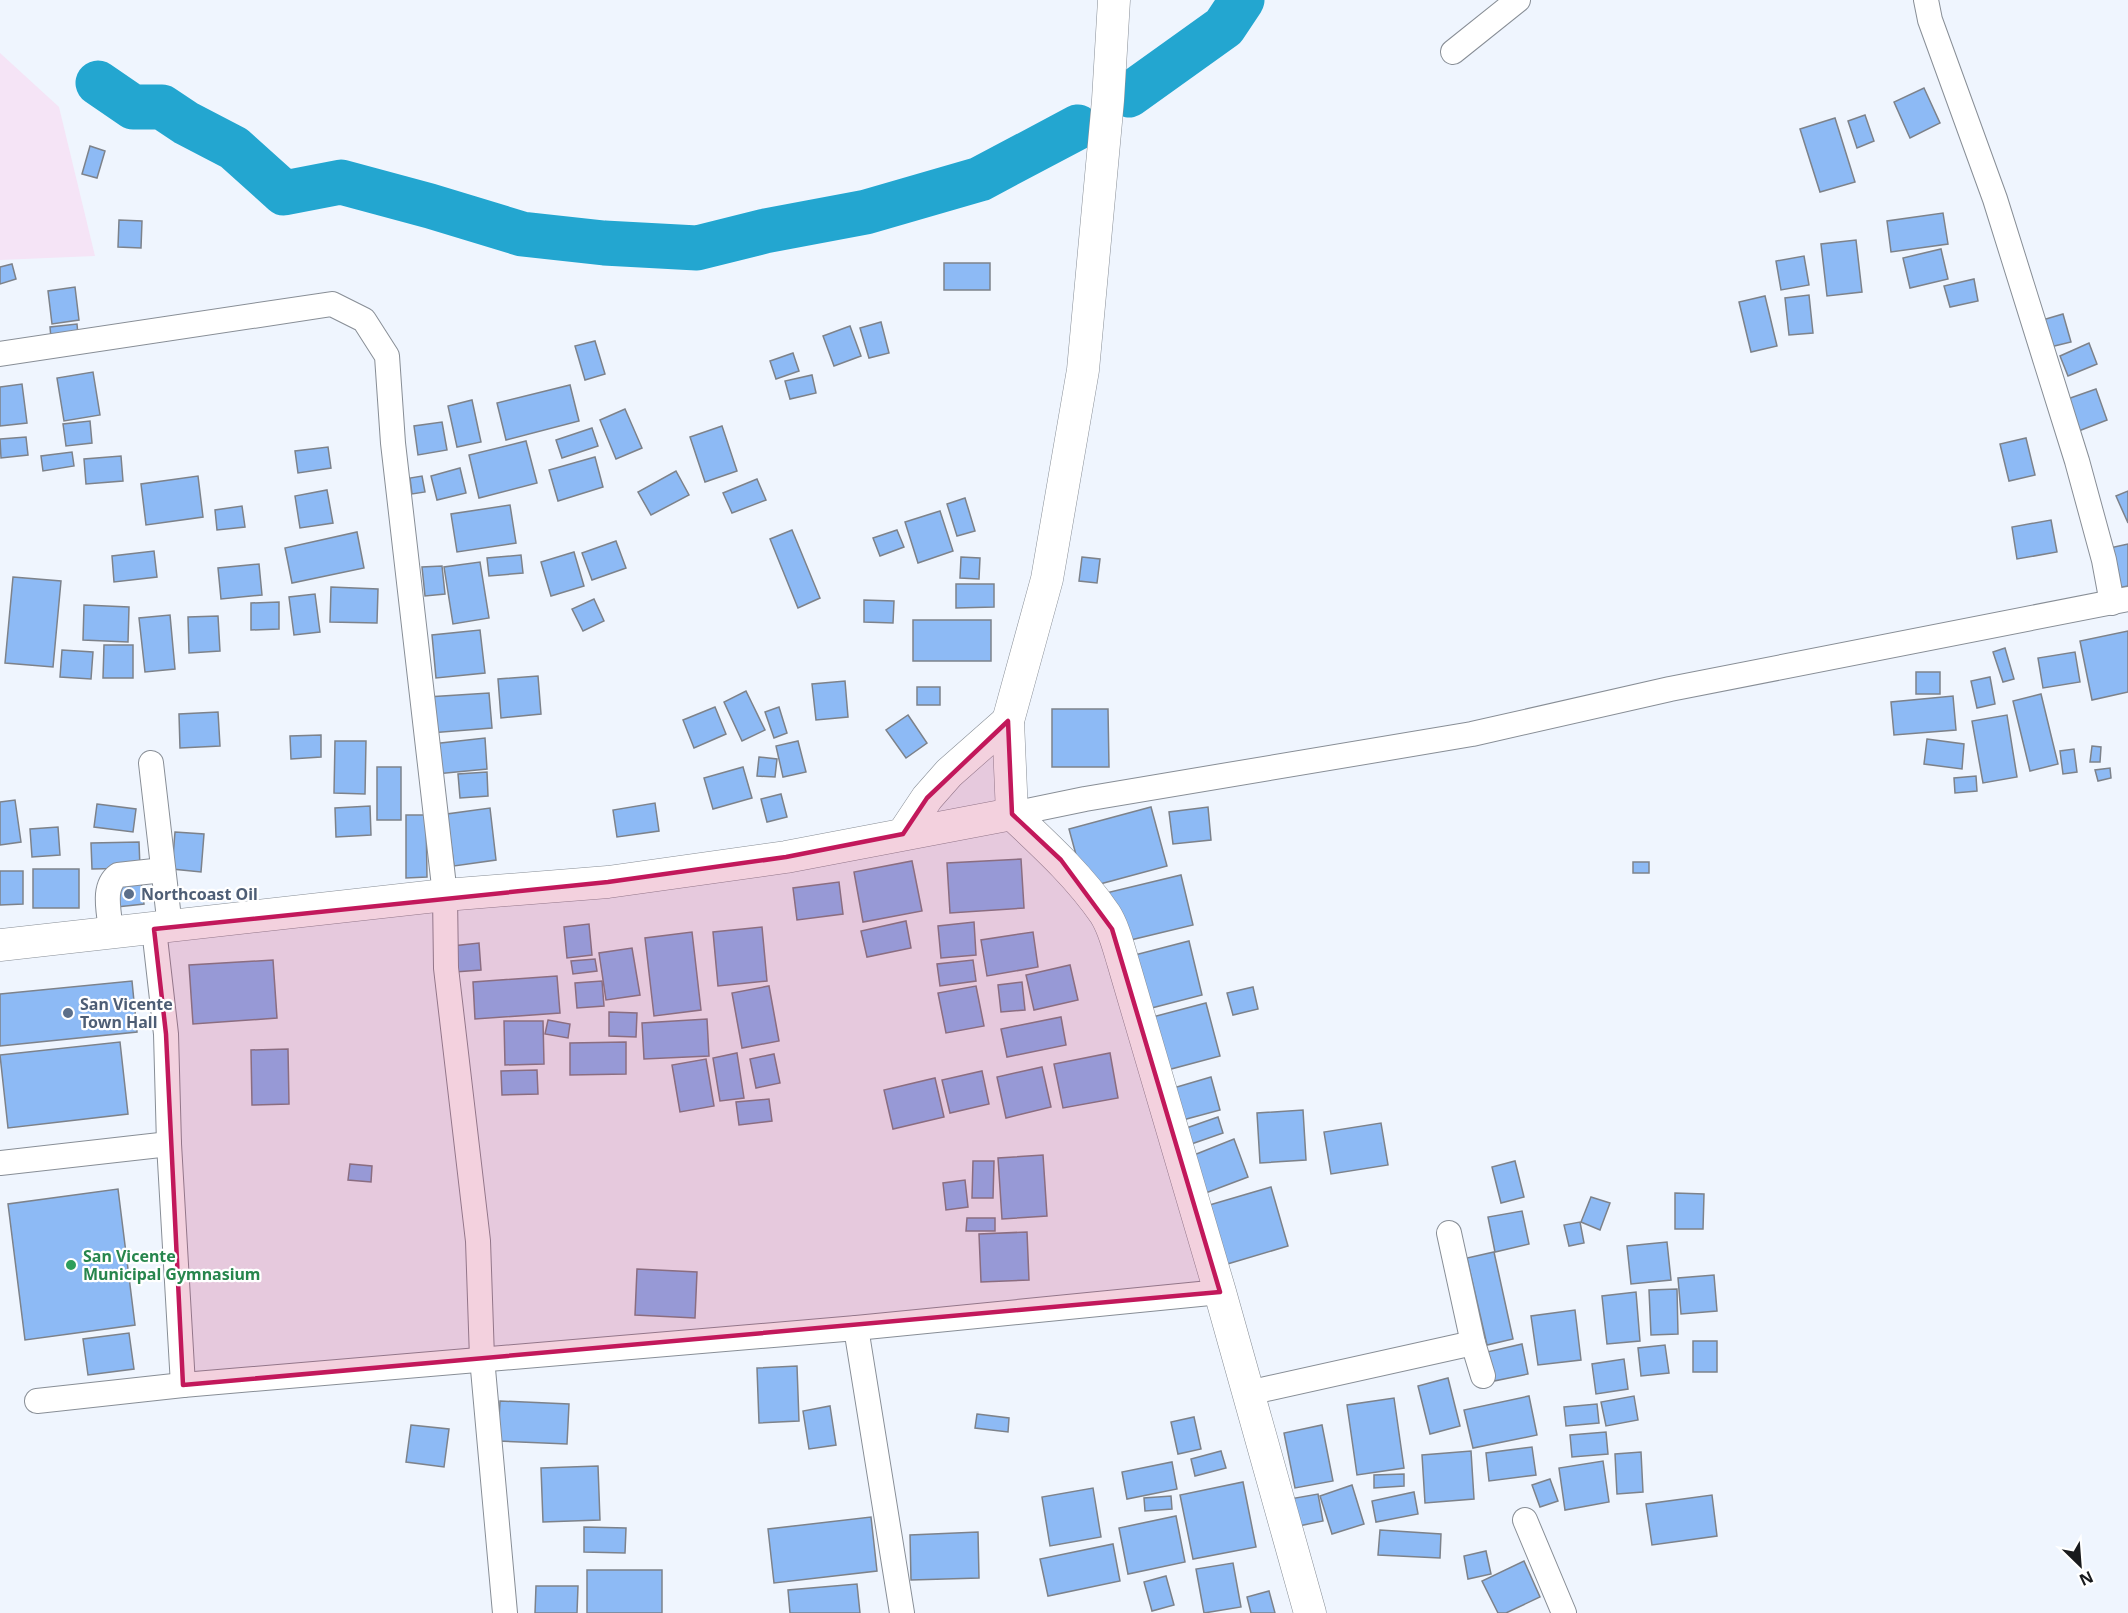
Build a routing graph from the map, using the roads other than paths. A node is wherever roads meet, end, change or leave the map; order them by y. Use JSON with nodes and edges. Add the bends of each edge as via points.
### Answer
{"nodes":[{"id":1,"x":1114,"y":0,"type":"edge"},
{"id":2,"x":1518,"y":0,"type":"edge"},
{"id":3,"x":1926,"y":0,"type":"edge"},
{"id":4,"x":1453,"y":52,"type":"dead end"},
{"id":5,"x":0,"y":354,"type":"edge"},
{"id":6,"x":2120,"y":601,"type":"edge"},
{"id":7,"x":1008,"y":721,"type":"junction"},
{"id":8,"x":151,"y":763,"type":"dead end"},
{"id":9,"x":1012,"y":814,"type":"junction"},
{"id":10,"x":903,"y":834,"type":"junction"},
{"id":11,"x":163,"y":870,"type":"junction"},
{"id":12,"x":445,"y":895,"type":"junction"},
{"id":13,"x":162,"y":928,"type":"junction"},
{"id":14,"x":111,"y":933,"type":"junction"},
{"id":15,"x":0,"y":945,"type":"edge"},
{"id":16,"x":169,"y":1144,"type":"junction"},
{"id":17,"x":0,"y":1163,"type":"edge"},
{"id":18,"x":1449,"y":1233,"type":"dead end"},
{"id":19,"x":1220,"y":1292,"type":"junction"},
{"id":20,"x":856,"y":1328,"type":"junction"},
{"id":21,"x":1473,"y":1343,"type":"junction"},
{"id":22,"x":482,"y":1358,"type":"junction"},
{"id":23,"x":1482,"y":1376,"type":"dead end"},
{"id":24,"x":183,"y":1385,"type":"junction"},
{"id":25,"x":1248,"y":1393,"type":"junction"},
{"id":26,"x":37,"y":1401,"type":"dead end"},
{"id":27,"x":1525,"y":1520,"type":"dead end"},
{"id":28,"x":1558,"y":1611,"type":"edge"},
{"id":29,"x":505,"y":1613,"type":"edge"},
{"id":30,"x":902,"y":1613,"type":"edge"},
{"id":31,"x":1310,"y":1613,"type":"edge"}],
"edges":[{"from":1,"to":7,"type":"main road","via":[[1083,370],[1047,579]]},
{"from":2,"to":4,"type":"street"},
{"from":3,"to":6,"type":"street","via":[[1995,199],[2104,560]]},
{"from":5,"to":12,"type":"street","via":[[332,304],[364,320],[387,356],[393,443]]},
{"from":6,"to":9,"type":"street","via":[[1670,689],[1472,734]]},
{"from":7,"to":9,"type":"main road"},
{"from":7,"to":10,"type":"main road","via":[[949,774]]},
{"from":8,"to":11,"type":"street"},
{"from":9,"to":10,"type":"main road"},
{"from":9,"to":19,"type":"main road","via":[[1061,860],[1106,915]]},
{"from":10,"to":12,"type":"main road","via":[[786,857],[608,882]]},
{"from":11,"to":13,"type":"street"},
{"from":11,"to":14,"type":"street","via":[[118,875],[113,879],[108,889]]},
{"from":12,"to":13,"type":"main road"},
{"from":12,"to":22,"type":"street","via":[[446,968],[478,1241]]},
{"from":13,"to":14,"type":"main road"},
{"from":13,"to":16,"type":"street"},
{"from":14,"to":15,"type":"main road"},
{"from":16,"to":17,"type":"street"},
{"from":16,"to":24,"type":"street"},
{"from":18,"to":21,"type":"street"},
{"from":19,"to":20,"type":"street"},
{"from":19,"to":25,"type":"main road"},
{"from":20,"to":22,"type":"street"},
{"from":20,"to":30,"type":"street"},
{"from":21,"to":23,"type":"street"},
{"from":21,"to":25,"type":"street"},
{"from":22,"to":24,"type":"street"},
{"from":22,"to":29,"type":"street"},
{"from":24,"to":26,"type":"street"},
{"from":25,"to":31,"type":"main road"},
{"from":27,"to":28,"type":"street"}]}
